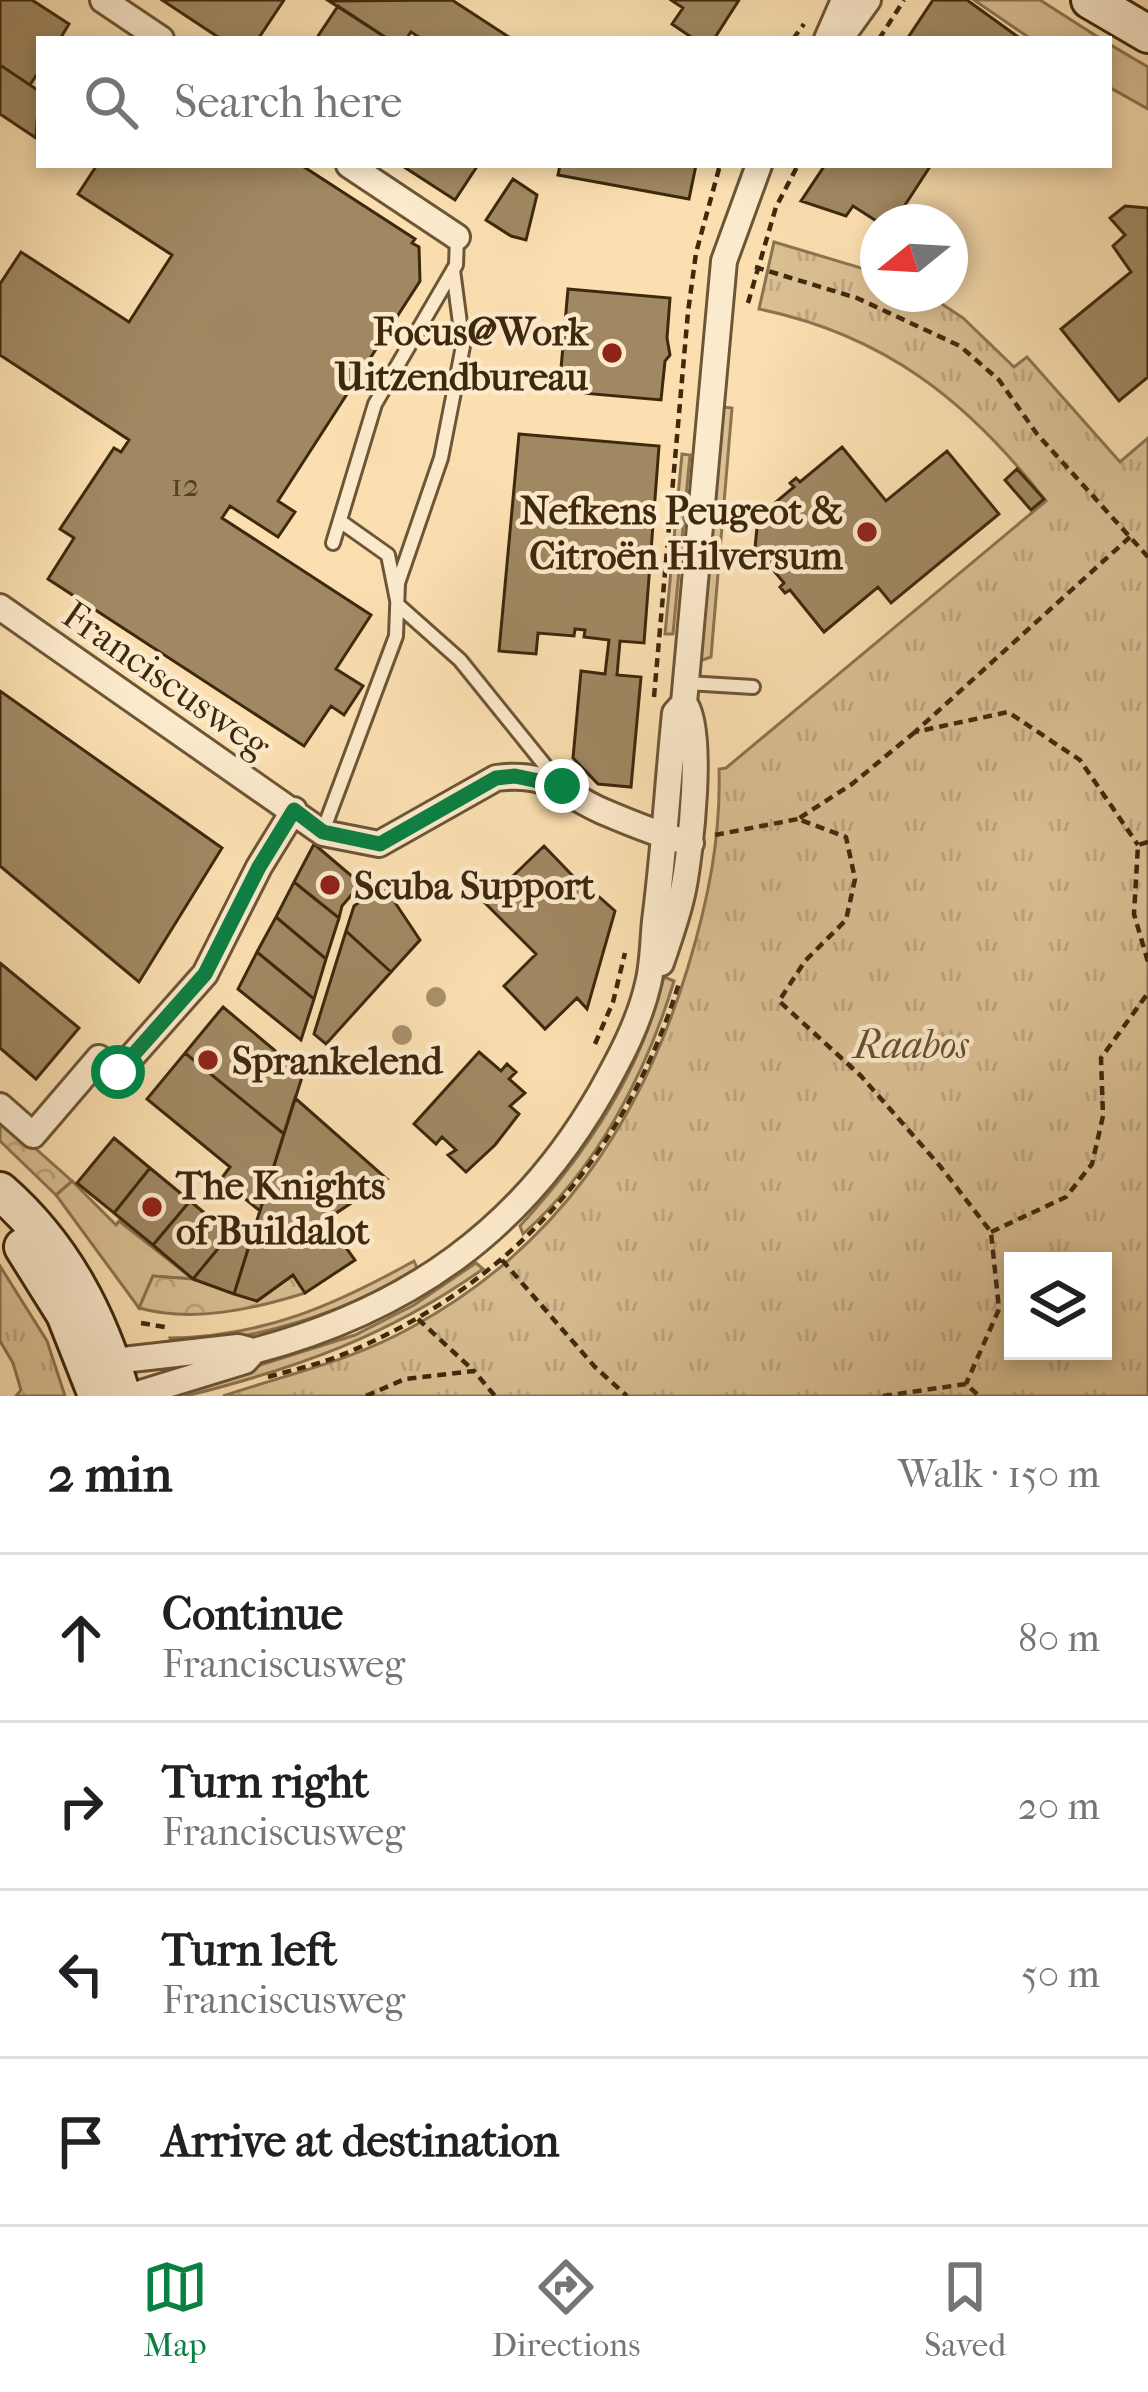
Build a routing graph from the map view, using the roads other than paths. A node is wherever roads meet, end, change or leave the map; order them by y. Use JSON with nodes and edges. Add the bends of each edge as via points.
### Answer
{"nodes":[{"id":1,"x":103,"y":0,"type":"edge"},
{"id":2,"x":844,"y":0,"type":"edge"},
{"id":3,"x":868,"y":0,"type":"edge"},
{"id":4,"x":1090,"y":0,"type":"edge"},
{"id":5,"x":1148,"y":34,"type":"edge"},
{"id":6,"x":157,"y":36,"type":"edge"},
{"id":7,"x":828,"y":36,"type":"edge"},
{"id":8,"x":842,"y":36,"type":"edge"},
{"id":9,"x":353,"y":168,"type":"edge"},
{"id":10,"x":758,"y":168,"type":"edge"},
{"id":11,"x":457,"y":238,"type":"joint"},
{"id":12,"x":453,"y":270,"type":"junction"},
{"id":13,"x":340,"y":521,"type":"junction"},
{"id":14,"x":333,"y":543,"type":"dead end"},
{"id":15,"x":398,"y":605,"type":"junction"},
{"id":16,"x":0,"y":607,"type":"edge"},
{"id":17,"x":753,"y":687,"type":"dead end"},
{"id":18,"x":685,"y":693,"type":"junction"},
{"id":19,"x":562,"y":786,"type":"junction"},
{"id":20,"x":294,"y":810,"type":"junction"},
{"id":21,"x":323,"y":832,"type":"junction"},
{"id":22,"x":665,"y":837,"type":"junction"},
{"id":23,"x":706,"y":843,"type":"junction"},
{"id":24,"x":650,"y":974,"type":"junction"},
{"id":25,"x":0,"y":1106,"type":"edge"},
{"id":26,"x":0,"y":1190,"type":"edge"},
{"id":27,"x":0,"y":1222,"type":"edge"},
{"id":28,"x":254,"y":1351,"type":"junction"},
{"id":29,"x":99,"y":1374,"type":"edge"},
{"id":30,"x":122,"y":1396,"type":"edge"},
{"id":31,"x":131,"y":1396,"type":"edge"}],
"edges":[{"from":1,"to":6,"type":"street"},
{"from":2,"to":7,"type":"street"},
{"from":3,"to":8,"type":"street"},
{"from":4,"to":5,"type":"street"},
{"from":9,"to":11,"type":"street"},
{"from":10,"to":18,"type":"street","via":[[724,261]]},
{"from":11,"to":12,"type":"lane"},
{"from":12,"to":13,"type":"lane","via":[[375,404]]},
{"from":12,"to":15,"type":"lane","via":[[463,346],[442,458],[398,583]]},
{"from":13,"to":14,"type":"lane"},
{"from":13,"to":15,"type":"lane","via":[[388,554]]},
{"from":15,"to":19,"type":"lane","via":[[460,660]]},
{"from":15,"to":21,"type":"lane","via":[[396,636]]},
{"from":16,"to":20,"type":"street","name":"Franciscusweg"},
{"from":17,"to":18,"type":"lane"},
{"from":18,"to":22,"type":"street","via":[[675,713]]},
{"from":18,"to":23,"type":"street"},
{"from":19,"to":21,"type":"street","name":"Franciscusweg","via":[[496,778],[380,844]]},
{"from":19,"to":22,"type":"street","name":"Franciscusweg"},
{"from":20,"to":21,"type":"street","name":"Franciscusweg"},
{"from":20,"to":25,"type":"street","name":"Franciscusweg","via":[[205,974],[118,1072],[99,1058],[33,1135]]},
{"from":22,"to":23,"type":"street","name":"Franciscusweg"},
{"from":22,"to":24,"type":"street"},
{"from":23,"to":24,"type":"street","via":[[661,964]]},
{"from":24,"to":28,"type":"street","via":[[626,1047],[585,1119],[502,1221],[393,1300]]},
{"from":26,"to":29,"type":"street","via":[[86,1295]]},
{"from":27,"to":29,"type":"street","via":[[42,1273]]},
{"from":28,"to":29,"type":"street","via":[[238,1347]]},
{"from":28,"to":31,"type":"street"},
{"from":29,"to":30,"type":"street"}]}
